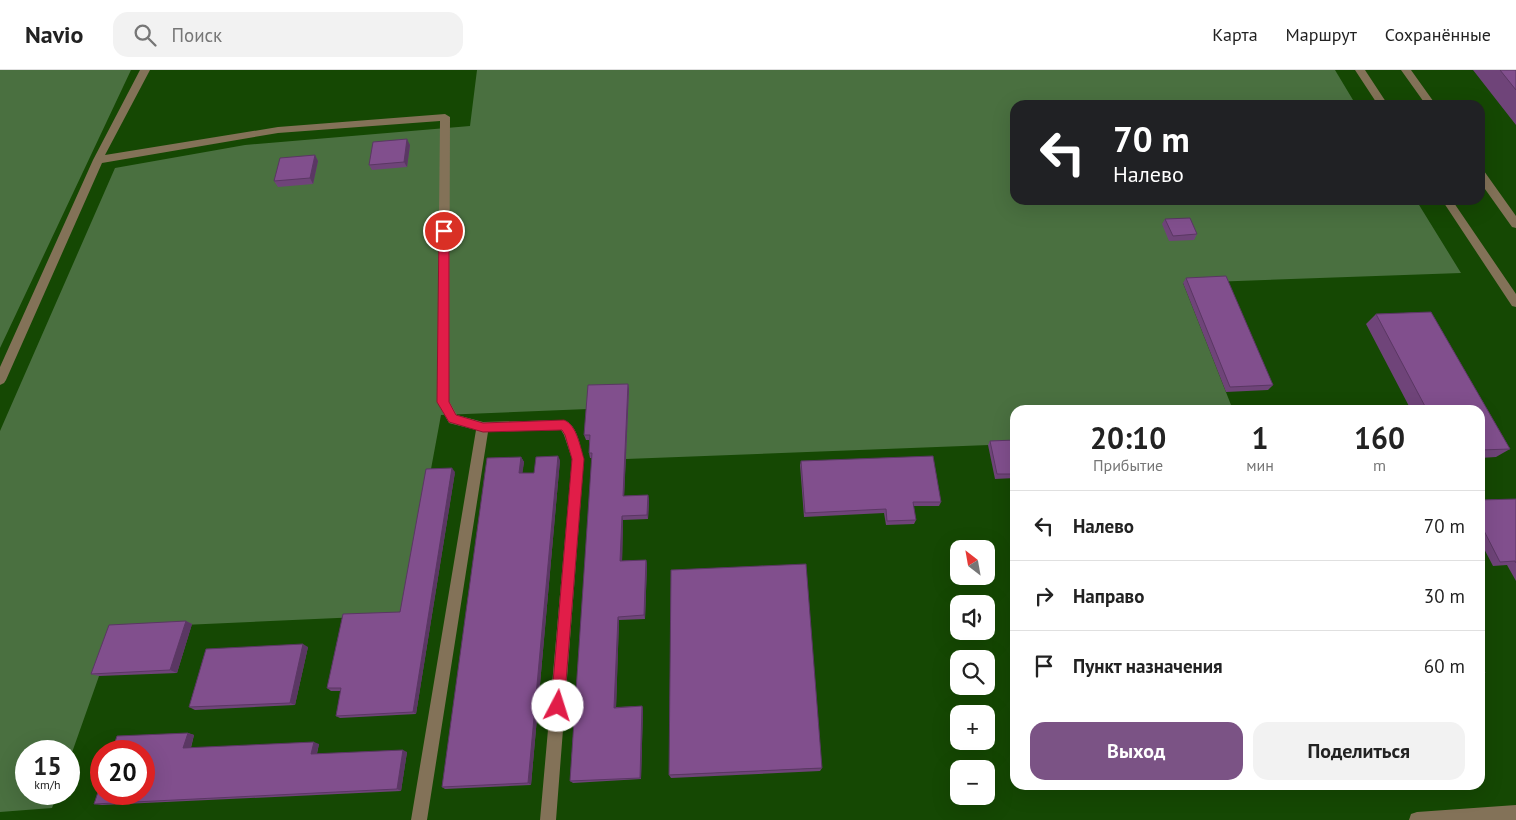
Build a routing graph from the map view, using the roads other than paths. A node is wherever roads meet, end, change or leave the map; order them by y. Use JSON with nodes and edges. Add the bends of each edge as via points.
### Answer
{"nodes":[{"id":1,"x":145,"y":70,"type":"edge"},
{"id":2,"x":1360,"y":70,"type":"edge"},
{"id":3,"x":1406,"y":70,"type":"edge"},
{"id":4,"x":1380,"y":100,"type":"edge"},
{"id":5,"x":1427,"y":100,"type":"edge"},
{"id":6,"x":98,"y":160,"type":"junction"},
{"id":7,"x":1485,"y":181,"type":"edge"},
{"id":8,"x":1450,"y":205,"type":"edge"},
{"id":9,"x":1516,"y":224,"type":"edge"},
{"id":10,"x":1516,"y":303,"type":"edge"},
{"id":11,"x":0,"y":380,"type":"edge"},
{"id":12,"x":483,"y":427,"type":"junction"},
{"id":13,"x":1516,"y":813,"type":"edge"},
{"id":14,"x":418,"y":820,"type":"edge"},
{"id":15,"x":548,"y":820,"type":"edge"},
{"id":16,"x":1417,"y":820,"type":"edge"}],
"edges":[{"from":1,"to":6,"type":"street"},
{"from":2,"to":4,"type":"street"},
{"from":3,"to":5,"type":"street"},
{"from":6,"to":11,"type":"street"},
{"from":6,"to":12,"type":"street","via":[[278,130],[445,117],[443,402],[452,419]]},
{"from":7,"to":9,"type":"street"},
{"from":8,"to":10,"type":"street"},
{"from":12,"to":14,"type":"street"},
{"from":12,"to":15,"type":"street","via":[[564,425],[570,433],[578,459]]},
{"from":13,"to":16,"type":"street"}]}
